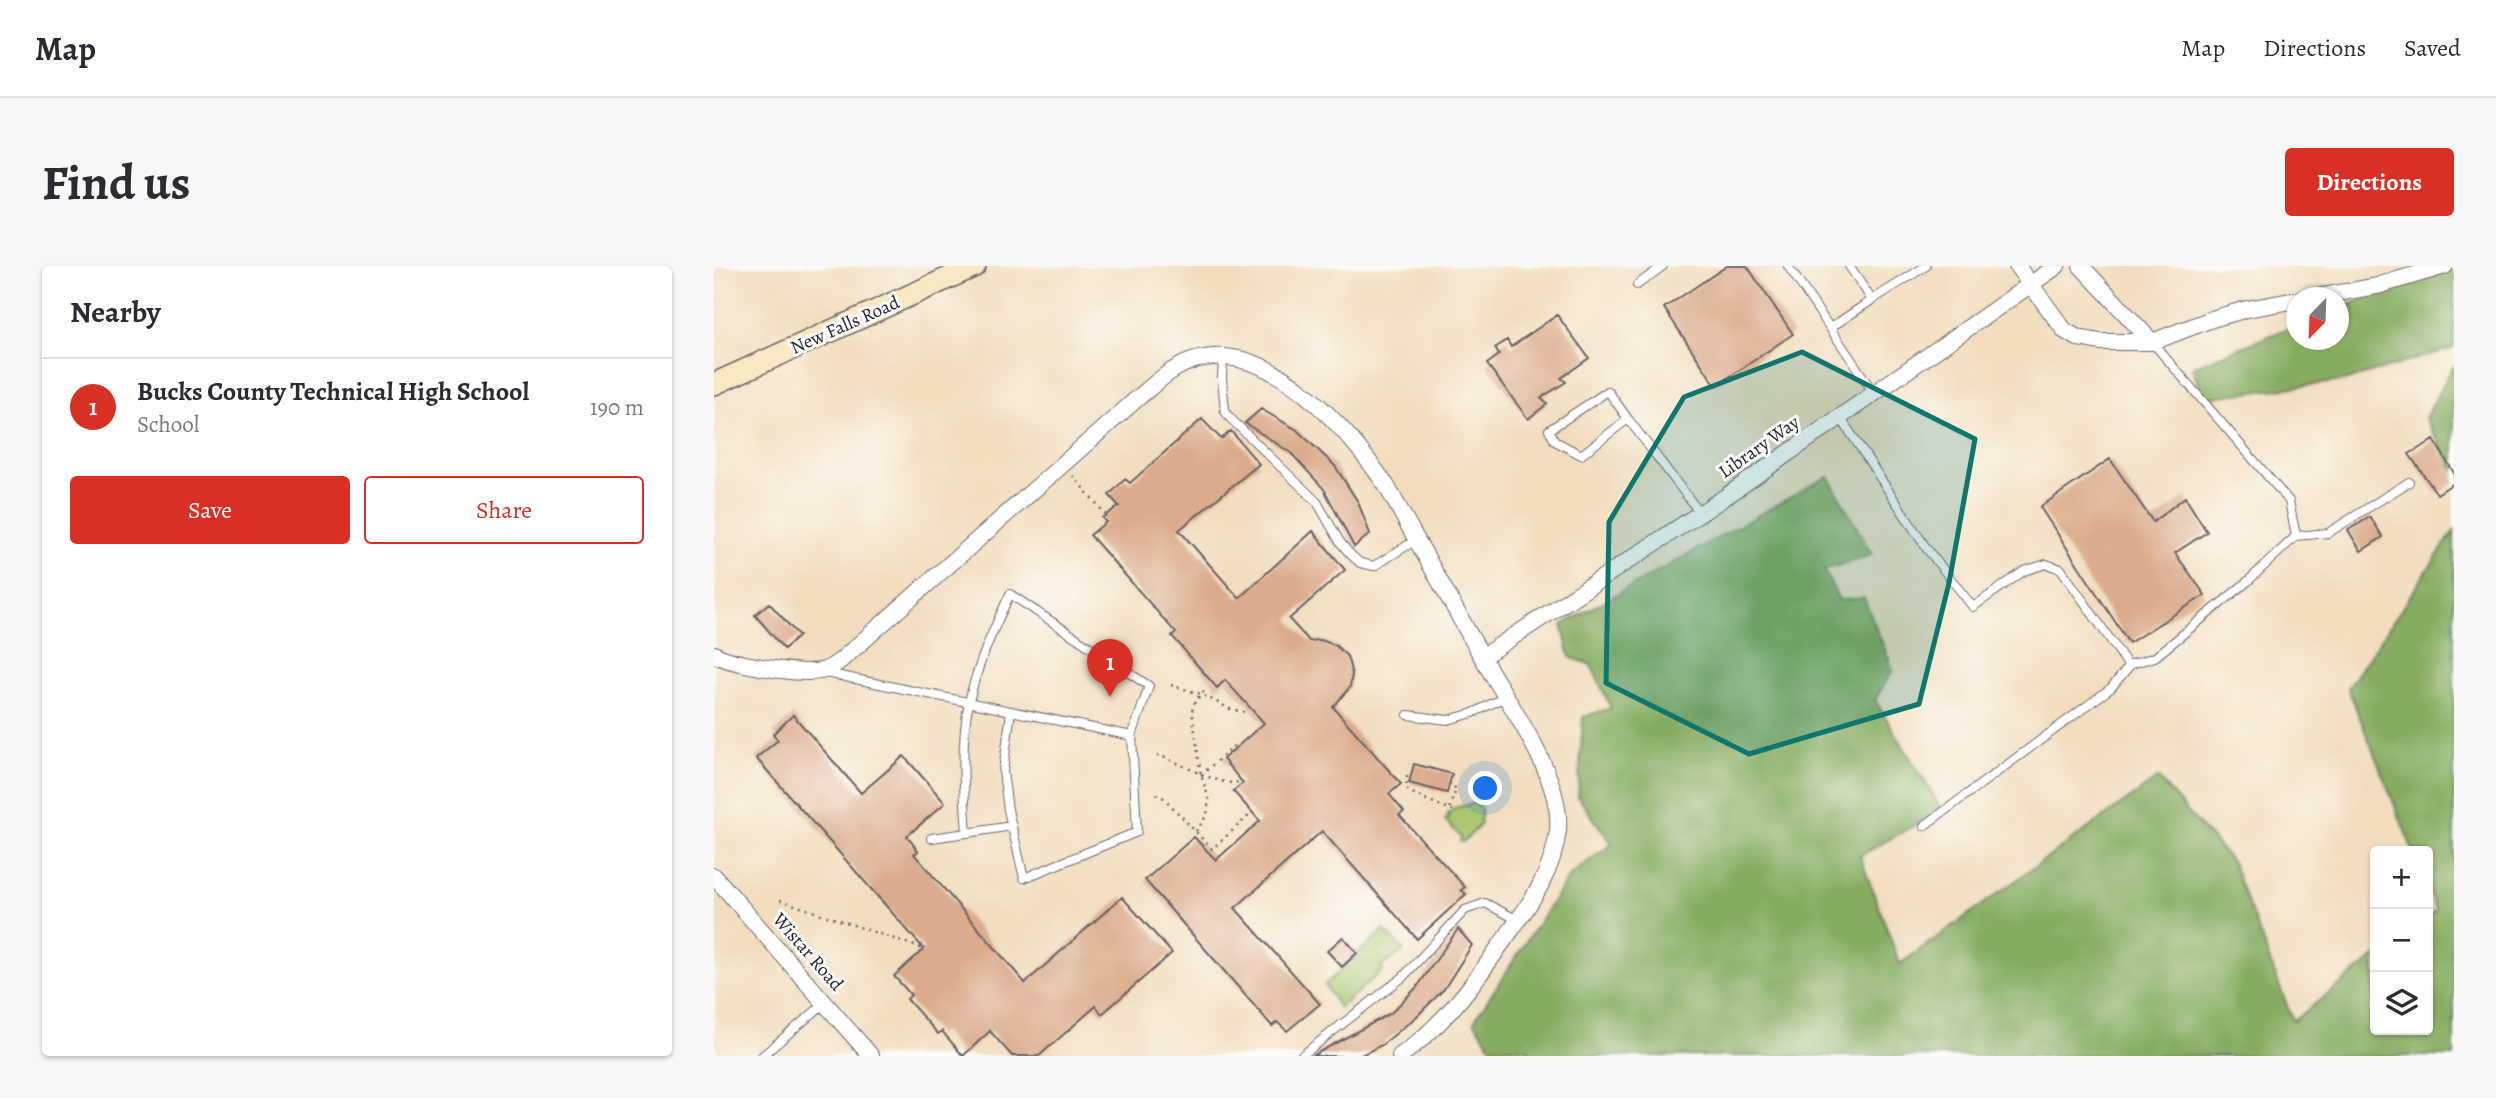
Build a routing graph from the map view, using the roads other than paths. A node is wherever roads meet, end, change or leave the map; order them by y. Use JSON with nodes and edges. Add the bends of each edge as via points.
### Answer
{"nodes":[{"id":1,"x":975,"y":266,"type":"edge"},
{"id":2,"x":1663,"y":266,"type":"edge"},
{"id":3,"x":1788,"y":266,"type":"edge"},
{"id":4,"x":1849,"y":266,"type":"edge"},
{"id":5,"x":1926,"y":266,"type":"edge"},
{"id":6,"x":2017,"y":266,"type":"edge"},
{"id":7,"x":2057,"y":266,"type":"edge"},
{"id":8,"x":2081,"y":266,"type":"edge"},
{"id":9,"x":2445,"y":266,"type":"edge"},
{"id":10,"x":1637,"y":285,"type":"dead end"},
{"id":11,"x":2029,"y":285,"type":"junction"},
{"id":12,"x":2349,"y":291,"type":"edge"},
{"id":13,"x":1872,"y":300,"type":"junction"},
{"id":14,"x":2286,"y":302,"type":"edge"},
{"id":15,"x":1830,"y":328,"type":"junction"},
{"id":16,"x":2152,"y":342,"type":"junction"},
{"id":17,"x":1223,"y":357,"type":"junction"},
{"id":18,"x":715,"y":382,"type":"edge"},
{"id":19,"x":1874,"y":393,"type":"junction"},
{"id":20,"x":1840,"y":417,"type":"junction"},
{"id":21,"x":1628,"y":419,"type":"junction"},
{"id":22,"x":2409,"y":482,"type":"dead end"},
{"id":23,"x":1700,"y":513,"type":"junction"},
{"id":24,"x":2296,"y":536,"type":"junction"},
{"id":25,"x":1416,"y":540,"type":"junction"},
{"id":26,"x":1482,"y":657,"type":"junction"},
{"id":27,"x":717,"y":658,"type":"edge"},
{"id":28,"x":2131,"y":664,"type":"junction"},
{"id":29,"x":820,"y":672,"type":"junction"},
{"id":30,"x":1505,"y":697,"type":"junction"},
{"id":31,"x":969,"y":702,"type":"junction"},
{"id":32,"x":1011,"y":711,"type":"junction"},
{"id":33,"x":1408,"y":715,"type":"dead end"},
{"id":34,"x":1132,"y":736,"type":"junction"},
{"id":35,"x":1012,"y":826,"type":"junction"},
{"id":36,"x":1924,"y":826,"type":"dead end"},
{"id":37,"x":967,"y":833,"type":"junction"},
{"id":38,"x":931,"y":838,"type":"dead end"},
{"id":39,"x":714,"y":876,"type":"edge"},
{"id":40,"x":1518,"y":920,"type":"junction"},
{"id":41,"x":825,"y":1003,"type":"junction"},
{"id":42,"x":762,"y":1056,"type":"edge"},
{"id":43,"x":871,"y":1056,"type":"edge"},
{"id":44,"x":1301,"y":1056,"type":"edge"},
{"id":45,"x":1400,"y":1056,"type":"edge"}],
"edges":[{"from":1,"to":18,"type":"main road","name":"New Falls Road"},
{"from":2,"to":10,"type":"lane"},
{"from":3,"to":15,"type":"lane"},
{"from":4,"to":13,"type":"lane"},
{"from":5,"to":13,"type":"lane"},
{"from":6,"to":11,"type":"street"},
{"from":7,"to":11,"type":"street","name":"Library Way"},
{"from":8,"to":16,"type":"street"},
{"from":9,"to":12,"type":"street"},
{"from":11,"to":16,"type":"street","via":[[2066,331],[2078,338]]},
{"from":11,"to":19,"type":"street","name":"Library Way"},
{"from":13,"to":15,"type":"lane"},
{"from":14,"to":16,"type":"street","via":[[2212,319]]},
{"from":15,"to":19,"type":"lane"},
{"from":16,"to":24,"type":"lane","via":[[2290,501]]},
{"from":17,"to":25,"type":"street","via":[[1241,358],[1274,372],[1345,430],[1386,485]]},
{"from":17,"to":25,"type":"lane","via":[[1225,411],[1317,502],[1340,542],[1360,563],[1374,566]]},
{"from":17,"to":29,"type":"street","via":[[1193,360],[1163,376],[856,647]]},
{"from":19,"to":20,"type":"street","name":"Library Way"},
{"from":20,"to":23,"type":"street","name":"Library Way"},
{"from":20,"to":28,"type":"lane","via":[[1927,549],[1973,607],[2024,571],[2046,564],[2061,569]]},
{"from":21,"to":21,"type":"lane","via":[[1581,455],[1555,441],[1549,430],[1608,391]]},
{"from":21,"to":23,"type":"lane"},
{"from":22,"to":24,"type":"lane","via":[[2328,533]]},
{"from":23,"to":26,"type":"street","name":"Library Way"},
{"from":24,"to":28,"type":"lane","via":[[2155,657]]},
{"from":25,"to":26,"type":"street"},
{"from":26,"to":30,"type":"street"},
{"from":27,"to":29,"type":"street"},
{"from":28,"to":36,"type":"lane","via":[[2090,704]]},
{"from":29,"to":31,"type":"lane"},
{"from":30,"to":33,"type":"lane","via":[[1448,720]]},
{"from":30,"to":40,"type":"street","via":[[1548,774],[1557,810],[1558,829],[1549,869]]},
{"from":31,"to":32,"type":"lane"},
{"from":31,"to":34,"type":"lane","via":[[1010,594],[1149,686]]},
{"from":31,"to":37,"type":"lane","via":[[962,773]]},
{"from":32,"to":34,"type":"lane"},
{"from":32,"to":35,"type":"lane","via":[[1003,772]]},
{"from":34,"to":35,"type":"lane","via":[[1137,832],[1024,878]]},
{"from":35,"to":37,"type":"lane"},
{"from":37,"to":38,"type":"lane"},
{"from":39,"to":41,"type":"street","name":"Wistar Road"},
{"from":40,"to":44,"type":"lane","via":[[1485,903],[1465,910],[1404,977]]},
{"from":40,"to":45,"type":"street","via":[[1455,1007]]},
{"from":41,"to":42,"type":"lane"},
{"from":41,"to":43,"type":"street","name":"Wistar Road"}]}
